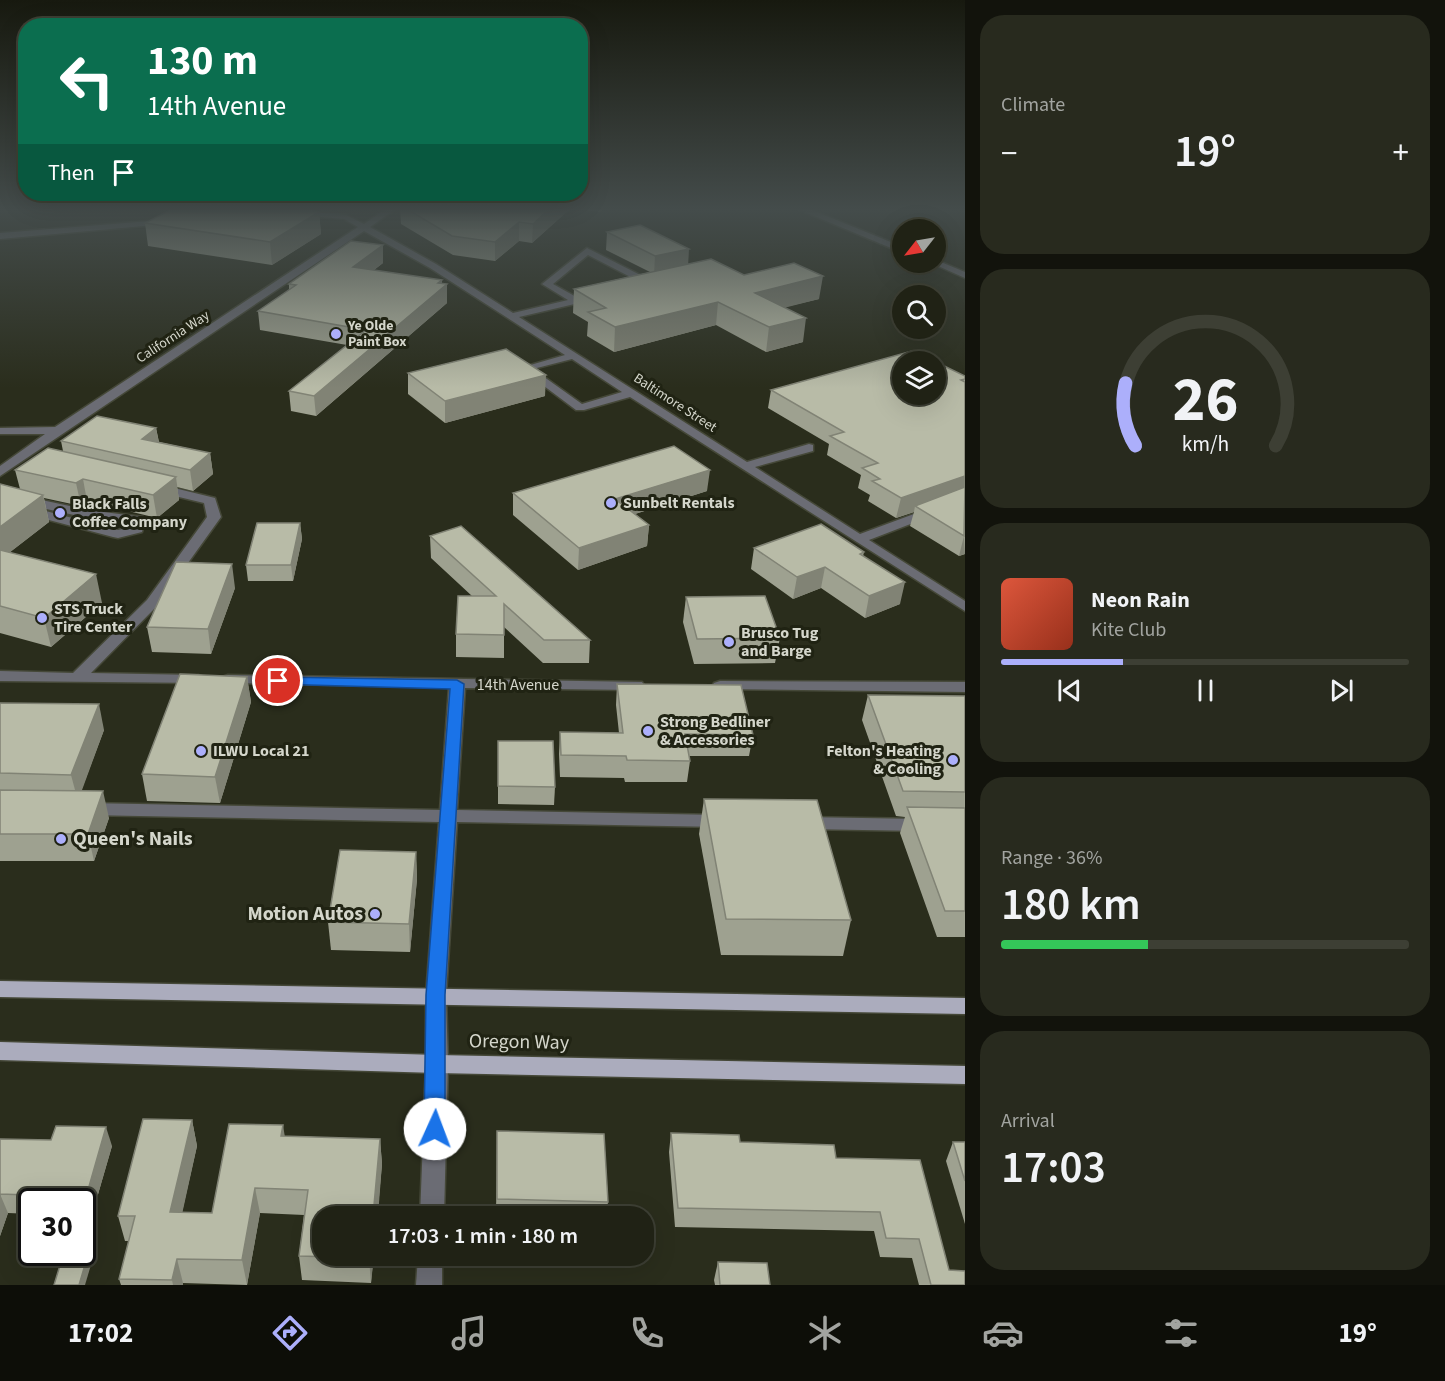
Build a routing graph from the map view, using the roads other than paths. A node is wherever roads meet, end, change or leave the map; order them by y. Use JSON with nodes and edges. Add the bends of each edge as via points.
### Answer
{"nodes":[{"id":1,"x":304,"y":268,"type":"edge"},
{"id":2,"x":433,"y":268,"type":"edge"},
{"id":3,"x":566,"y":268,"type":"edge"},
{"id":4,"x":620,"y":268,"type":"edge"},
{"id":5,"x":948,"y":268,"type":"edge"},
{"id":6,"x":965,"y":275,"type":"edge"},
{"id":7,"x":630,"y":289,"type":"edge"},
{"id":8,"x":609,"y":294,"type":"edge"},
{"id":9,"x":577,"y":301,"type":"junction"},
{"id":10,"x":511,"y":316,"type":"junction"},
{"id":11,"x":573,"y":356,"type":"junction"},
{"id":12,"x":632,"y":393,"type":"junction"},
{"id":13,"x":58,"y":430,"type":"junction"},
{"id":14,"x":0,"y":431,"type":"edge"},
{"id":15,"x":809,"y":448,"type":"dead end"},
{"id":16,"x":20,"y":458,"type":"junction"},
{"id":17,"x":42,"y":462,"type":"edge"},
{"id":18,"x":746,"y":466,"type":"junction"},
{"id":19,"x":0,"y":472,"type":"edge"},
{"id":20,"x":144,"y":484,"type":"edge"},
{"id":21,"x":0,"y":495,"type":"edge"},
{"id":22,"x":965,"y":499,"type":"edge"},
{"id":23,"x":0,"y":503,"type":"edge"},
{"id":24,"x":859,"y":539,"type":"junction"},
{"id":25,"x":965,"y":607,"type":"edge"},
{"id":26,"x":0,"y":676,"type":"edge"},
{"id":27,"x":77,"y":678,"type":"junction"},
{"id":28,"x":457,"y":684,"type":"junction"},
{"id":29,"x":649,"y":685,"type":"edge"},
{"id":30,"x":708,"y":686,"type":"edge"},
{"id":31,"x":965,"y":687,"type":"edge"},
{"id":32,"x":70,"y":809,"type":"edge"},
{"id":33,"x":448,"y":816,"type":"junction"},
{"id":34,"x":734,"y":821,"type":"edge"},
{"id":35,"x":782,"y":822,"type":"edge"},
{"id":36,"x":943,"y":826,"type":"edge"},
{"id":37,"x":0,"y":989,"type":"edge"},
{"id":38,"x":436,"y":995,"type":"junction"},
{"id":39,"x":965,"y":1006,"type":"edge"},
{"id":40,"x":0,"y":1051,"type":"edge"},
{"id":41,"x":437,"y":1064,"type":"junction"},
{"id":42,"x":965,"y":1075,"type":"edge"},
{"id":43,"x":432,"y":1206,"type":"edge"},
{"id":44,"x":430,"y":1266,"type":"edge"},
{"id":45,"x":429,"y":1285,"type":"edge"}],
"edges":[{"from":1,"to":13,"type":"street","name":"California Way"},
{"from":2,"to":10,"type":"street","name":"Baltimore Street"},
{"from":3,"to":9,"type":"street","via":[[547,284]]},
{"from":4,"to":7,"type":"street","via":[[651,284]]},
{"from":5,"to":6,"type":"street"},
{"from":8,"to":9,"type":"street"},
{"from":9,"to":10,"type":"street"},
{"from":10,"to":11,"type":"street","name":"Baltimore Street"},
{"from":11,"to":12,"type":"street","name":"Baltimore Street"},
{"from":11,"to":12,"type":"street","via":[[525,368],[580,408]]},
{"from":12,"to":18,"type":"street","name":"Baltimore Street"},
{"from":13,"to":14,"type":"street"},
{"from":13,"to":16,"type":"street","name":"California Way"},
{"from":15,"to":18,"type":"street"},
{"from":16,"to":17,"type":"street"},
{"from":16,"to":19,"type":"street","name":"California Way"},
{"from":18,"to":24,"type":"street","name":"Baltimore Street"},
{"from":20,"to":27,"type":"street","via":[[210,501],[214,517],[152,603]]},
{"from":21,"to":23,"type":"street","via":[[88,514],[138,520],[137,529],[118,534]]},
{"from":22,"to":24,"type":"street"},
{"from":24,"to":25,"type":"street","name":"Baltimore Street"},
{"from":26,"to":27,"type":"street","name":"14th Avenue"},
{"from":27,"to":28,"type":"street","name":"14th Avenue"},
{"from":28,"to":29,"type":"street","name":"14th Avenue"},
{"from":28,"to":33,"type":"street"},
{"from":30,"to":31,"type":"street"},
{"from":32,"to":33,"type":"street"},
{"from":33,"to":34,"type":"street"},
{"from":33,"to":38,"type":"street"},
{"from":35,"to":36,"type":"street"},
{"from":37,"to":38,"type":"main road"},
{"from":38,"to":39,"type":"main road"},
{"from":38,"to":41,"type":"street"},
{"from":40,"to":41,"type":"main road","name":"Oregon Way"},
{"from":41,"to":42,"type":"main road","name":"Oregon Way"},
{"from":41,"to":43,"type":"street"},
{"from":44,"to":45,"type":"street"}]}
